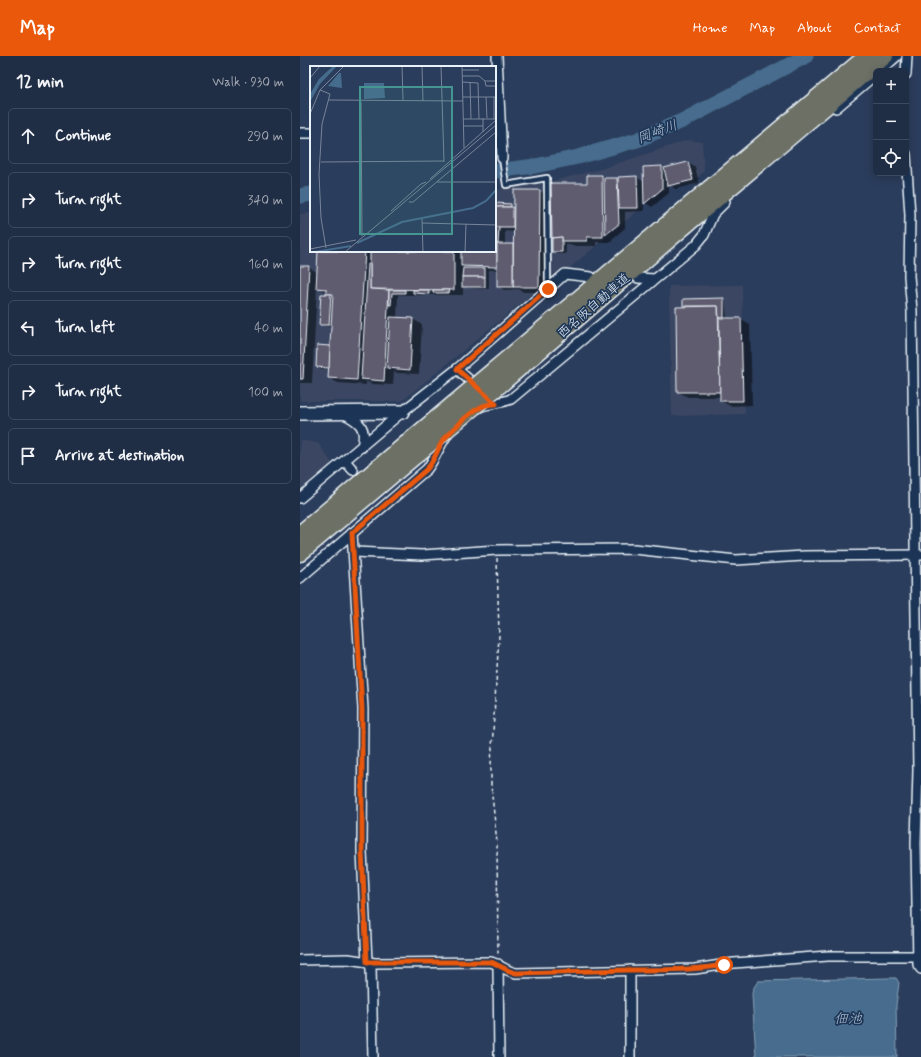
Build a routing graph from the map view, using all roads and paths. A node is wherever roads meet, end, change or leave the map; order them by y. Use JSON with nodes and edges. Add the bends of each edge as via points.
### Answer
{"nodes":[{"id":1,"x":498,"y":56,"type":"edge"},
{"id":2,"x":867,"y":56,"type":"edge"},
{"id":3,"x":885,"y":56,"type":"edge"},
{"id":4,"x":898,"y":56,"type":"edge"},
{"id":5,"x":907,"y":56,"type":"edge"},
{"id":6,"x":884,"y":68,"type":"edge"},
{"id":7,"x":906,"y":68,"type":"edge"},
{"id":8,"x":873,"y":77,"type":"edge"},
{"id":9,"x":498,"y":132,"type":"edge"},
{"id":10,"x":502,"y":158,"type":"joint"},
{"id":11,"x":907,"y":176,"type":"edge"},
{"id":12,"x":675,"y":225,"type":"junction"},
{"id":13,"x":591,"y":278,"type":"dead end"},
{"id":14,"x":638,"y":278,"type":"dead end"},
{"id":15,"x":654,"y":279,"type":"junction"},
{"id":16,"x":548,"y":289,"type":"junction"},
{"id":17,"x":457,"y":369,"type":"junction"},
{"id":18,"x":496,"y":404,"type":"junction"},
{"id":19,"x":402,"y":412,"type":"junction"},
{"id":20,"x":300,"y":413,"type":"edge"},
{"id":21,"x":343,"y":413,"type":"junction"},
{"id":22,"x":362,"y":447,"type":"junction"},
{"id":23,"x":411,"y":450,"type":"junction"},
{"id":24,"x":345,"y":461,"type":"junction"},
{"id":25,"x":353,"y":470,"type":"dead end"},
{"id":26,"x":300,"y":498,"type":"edge"},
{"id":27,"x":352,"y":533,"type":"junction"},
{"id":28,"x":300,"y":534,"type":"edge"},
{"id":29,"x":497,"y":550,"type":"junction"},
{"id":30,"x":354,"y":552,"type":"junction"},
{"id":31,"x":300,"y":553,"type":"edge"},
{"id":32,"x":918,"y":555,"type":"edge"},
{"id":33,"x":300,"y":578,"type":"edge"},
{"id":34,"x":918,"y":956,"type":"junction"},
{"id":35,"x":300,"y":960,"type":"edge"},
{"id":36,"x":367,"y":962,"type":"junction"},
{"id":37,"x":498,"y":964,"type":"junction"},
{"id":38,"x":921,"y":969,"type":"edge"},
{"id":39,"x":630,"y":970,"type":"junction"},
{"id":40,"x":373,"y":1057,"type":"edge"},
{"id":41,"x":499,"y":1057,"type":"edge"},
{"id":42,"x":630,"y":1057,"type":"edge"}],
"edges":[{"from":1,"to":9,"type":"street"},
{"from":2,"to":12,"type":"highway","name":"西名阪自動車道"},
{"from":3,"to":12,"type":"highway","name":"西名阪自動車道"},
{"from":4,"to":6,"type":"street"},
{"from":5,"to":7,"type":"street"},
{"from":8,"to":15,"type":"street","via":[[718,208],[701,240]]},
{"from":9,"to":10,"type":"street"},
{"from":10,"to":16,"type":"lane","via":[[506,185],[547,178]]},
{"from":11,"to":32,"type":"street"},
{"from":12,"to":23,"type":"highway","name":"西名阪自動車道","bridge":true},
{"from":13,"to":16,"type":"street","via":[[565,274]]},
{"from":14,"to":15,"type":"street"},
{"from":15,"to":18,"type":"street","via":[[511,399]]},
{"from":16,"to":17,"type":"street"},
{"from":17,"to":18,"type":"street"},
{"from":17,"to":19,"type":"street"},
{"from":18,"to":27,"type":"street","via":[[476,409],[442,442],[427,469],[358,523]]},
{"from":19,"to":21,"type":"street"},
{"from":19,"to":22,"type":"street"},
{"from":20,"to":21,"type":"street"},
{"from":21,"to":22,"type":"street","via":[[362,428]]},
{"from":22,"to":24,"type":"street"},
{"from":23,"to":28,"type":"highway","name":"西名阪自動車道"},
{"from":23,"to":31,"type":"highway","name":"西名阪自動車道"},
{"from":24,"to":25,"type":"street"},
{"from":24,"to":26,"type":"street"},
{"from":27,"to":30,"type":"street"},
{"from":27,"to":33,"type":"street"},
{"from":29,"to":30,"type":"street","via":[[422,555]]},
{"from":29,"to":32,"type":"street","via":[[634,549],[736,560],[804,556]]},
{"from":29,"to":37,"type":"path","via":[[499,636],[491,771],[497,843]]},
{"from":30,"to":36,"type":"street","via":[[363,715],[362,851]]},
{"from":32,"to":34,"type":"street"},
{"from":34,"to":38,"type":"street","via":[[918,965]]},
{"from":34,"to":39,"type":"street","via":[[828,956],[734,963],[696,969]]},
{"from":35,"to":36,"type":"street","via":[[348,959]]},
{"from":36,"to":37,"type":"street"},
{"from":36,"to":40,"type":"street","via":[[371,967]]},
{"from":37,"to":39,"type":"street","via":[[516,973]]},
{"from":37,"to":41,"type":"street"},
{"from":39,"to":42,"type":"street"}]}
